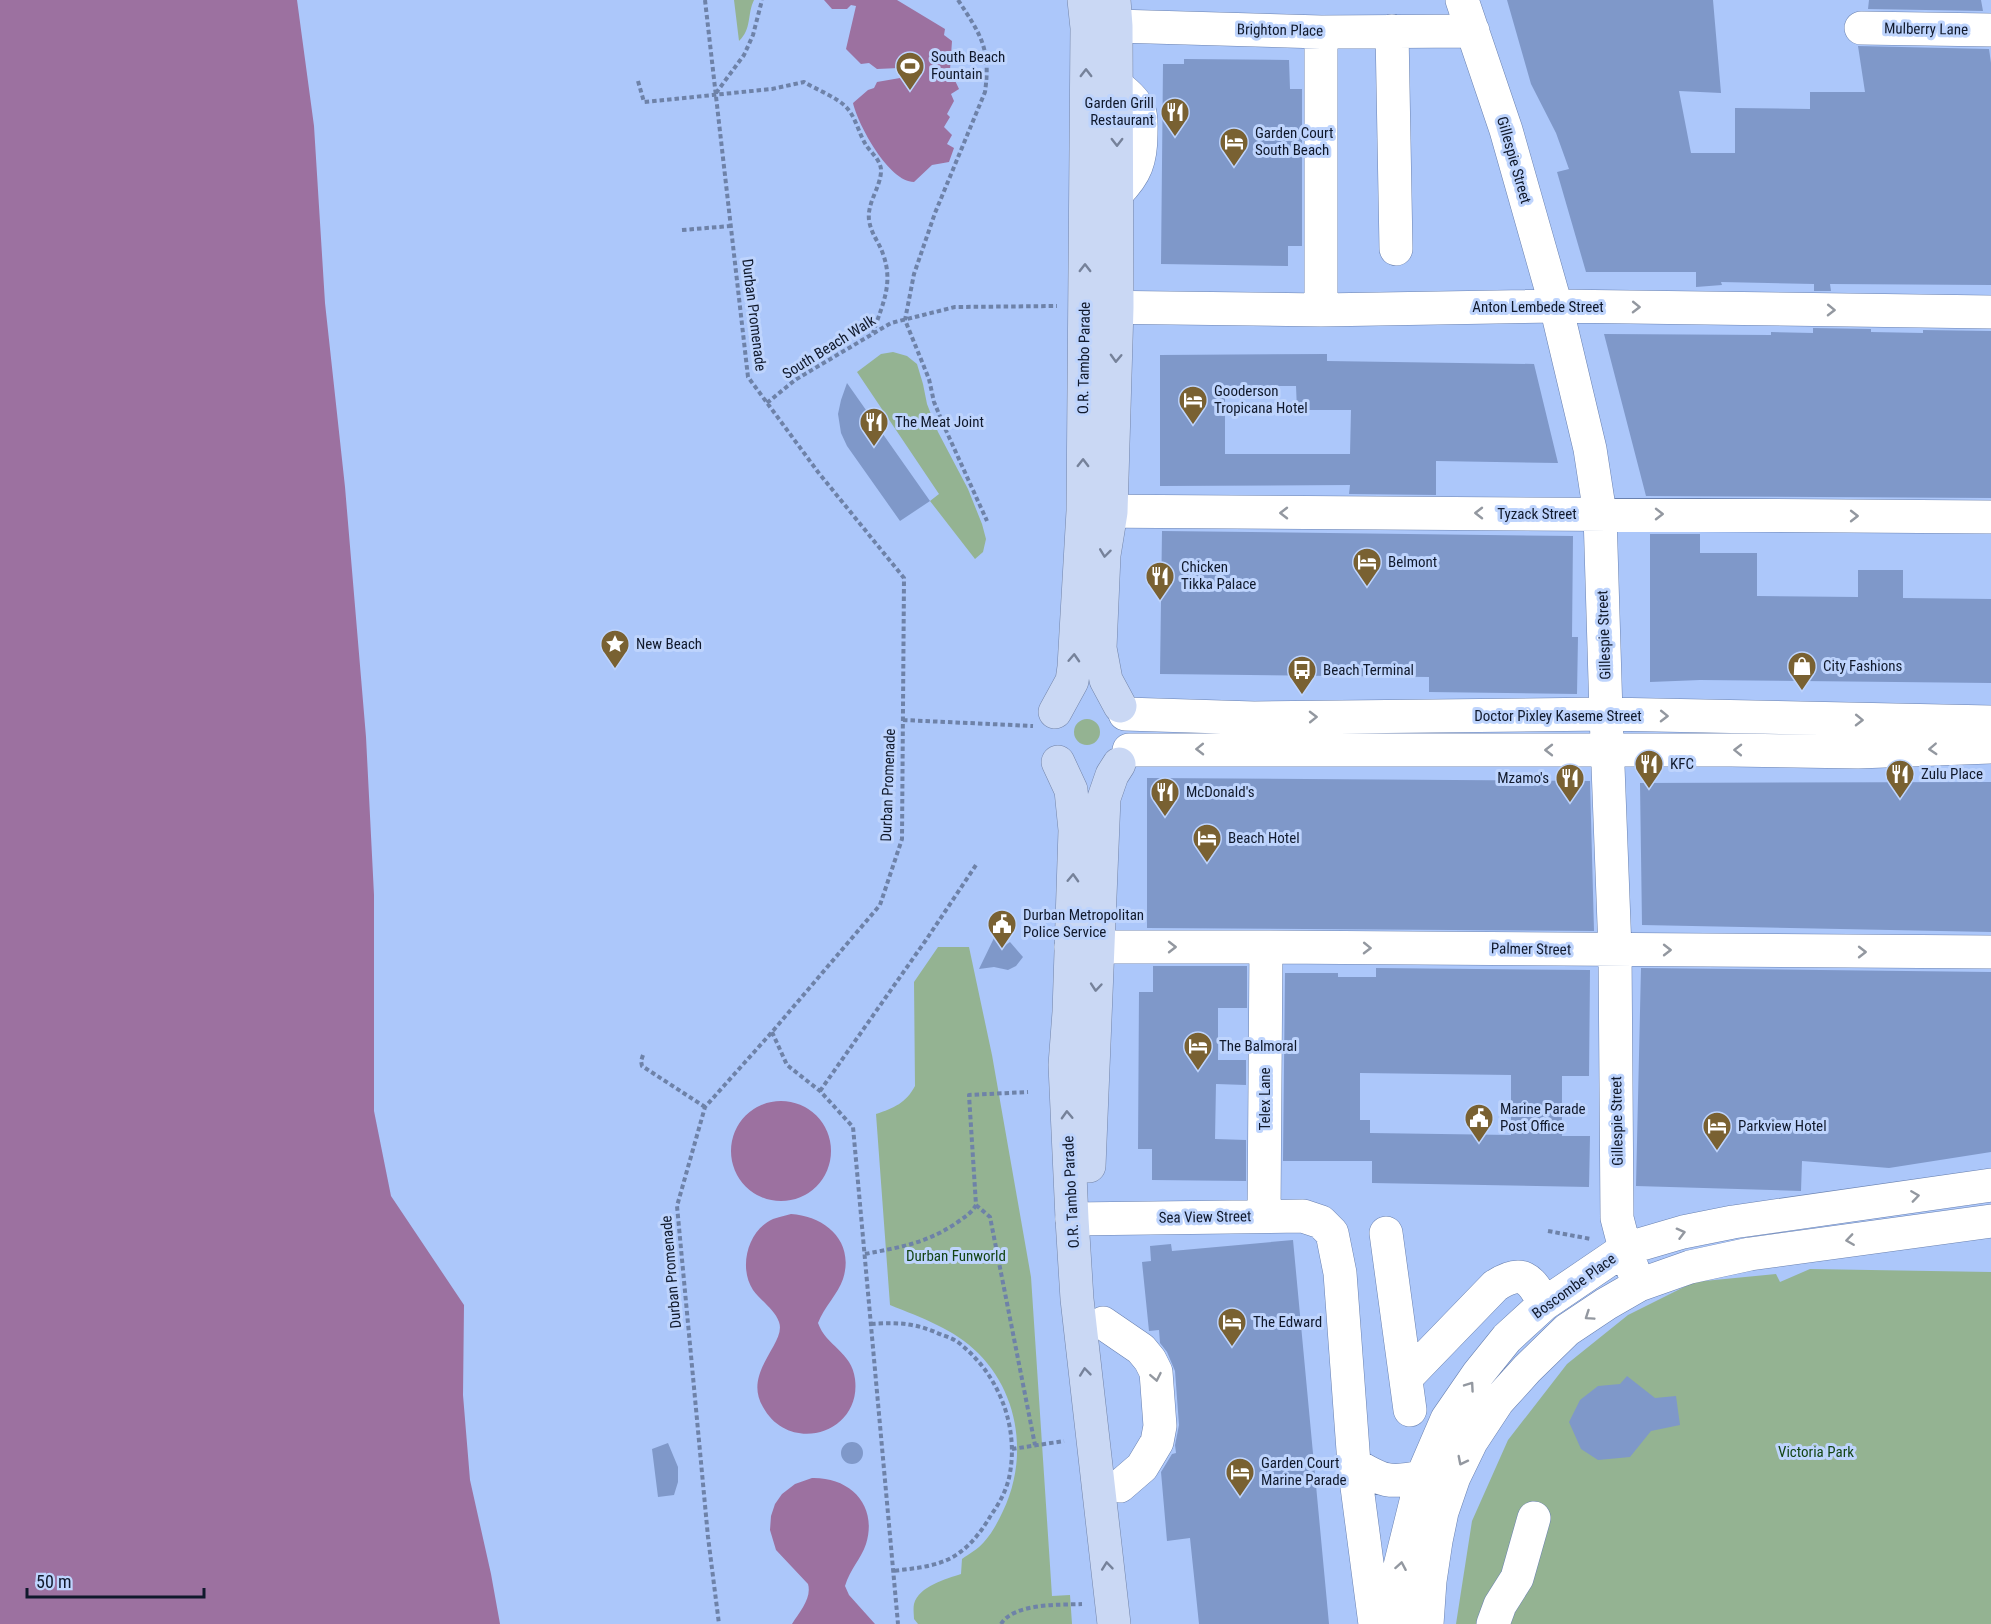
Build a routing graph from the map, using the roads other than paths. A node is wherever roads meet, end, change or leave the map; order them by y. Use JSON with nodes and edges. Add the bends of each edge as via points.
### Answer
{"nodes":[{"id":1,"x":1462,"y":0,"type":"edge"},
{"id":2,"x":1100,"y":13,"type":"edge"},
{"id":3,"x":1861,"y":28,"type":"dead end"},
{"id":4,"x":1991,"y":30,"type":"edge"},
{"id":5,"x":1392,"y":31,"type":"junction"},
{"id":6,"x":1473,"y":31,"type":"junction"},
{"id":7,"x":1321,"y":32,"type":"junction"},
{"id":8,"x":1396,"y":249,"type":"dead end"},
{"id":9,"x":1556,"y":306,"type":"junction"},
{"id":10,"x":1085,"y":307,"type":"junction"},
{"id":11,"x":1118,"y":307,"type":"junction"},
{"id":12,"x":1321,"y":310,"type":"junction"},
{"id":13,"x":1991,"y":312,"type":"edge"},
{"id":14,"x":1097,"y":512,"type":"junction"},
{"id":15,"x":1600,"y":514,"type":"junction"},
{"id":16,"x":1991,"y":517,"type":"edge"},
{"id":17,"x":1123,"y":710,"type":"junction"},
{"id":18,"x":1606,"y":714,"type":"junction"},
{"id":19,"x":1052,"y":720,"type":"junction"},
{"id":20,"x":1991,"y":722,"type":"edge"},
{"id":21,"x":1991,"y":747,"type":"edge"},
{"id":22,"x":1608,"y":750,"type":"junction"},
{"id":23,"x":1124,"y":757,"type":"junction"},
{"id":24,"x":1058,"y":762,"type":"junction"},
{"id":25,"x":1085,"y":947,"type":"junction"},
{"id":26,"x":1266,"y":947,"type":"junction"},
{"id":27,"x":1615,"y":950,"type":"junction"},
{"id":28,"x":1991,"y":952,"type":"edge"},
{"id":29,"x":1991,"y":1185,"type":"edge"},
{"id":30,"x":1818,"y":1210,"type":"junction"},
{"id":31,"x":1264,"y":1215,"type":"junction"},
{"id":32,"x":1081,"y":1219,"type":"junction"},
{"id":33,"x":1991,"y":1221,"type":"edge"},
{"id":34,"x":1915,"y":1231,"type":"junction"},
{"id":35,"x":1386,"y":1233,"type":"dead end"},
{"id":36,"x":1625,"y":1249,"type":"junction"},
{"id":37,"x":1639,"y":1285,"type":"junction"},
{"id":38,"x":1544,"y":1304,"type":"junction"},
{"id":39,"x":1103,"y":1323,"type":"junction"},
{"id":40,"x":1354,"y":1464,"type":"junction"},
{"id":41,"x":1422,"y":1477,"type":"junction"},
{"id":42,"x":1388,"y":1480,"type":"junction"},
{"id":43,"x":1120,"y":1486,"type":"junction"},
{"id":44,"x":1360,"y":1510,"type":"junction"},
{"id":45,"x":1534,"y":1518,"type":"dead end"},
{"id":46,"x":1114,"y":1624,"type":"edge"},
{"id":47,"x":1135,"y":1624,"type":"edge"},
{"id":48,"x":1375,"y":1624,"type":"edge"},
{"id":49,"x":1396,"y":1624,"type":"edge"},
{"id":50,"x":1427,"y":1624,"type":"edge"},
{"id":51,"x":1493,"y":1624,"type":"edge"}],
"edges":[{"from":1,"to":6,"type":"street","name":"Gillespie Street"},
{"from":2,"to":7,"type":"street","name":"Brighton Place"},
{"from":10,"to":2,"type":"main road","name":"O.R. Tambo Parade","one_way":true},
{"from":2,"to":11,"type":"main road","name":"O.R. Tambo Parade","one_way":true,"via":[[1116,86]]},
{"from":3,"to":4,"type":"street","name":"Mulberry Lane"},
{"from":5,"to":6,"type":"street","name":"Brighton Place"},
{"from":5,"to":7,"type":"street","name":"Brighton Place"},
{"from":5,"to":8,"type":"street"},
{"from":6,"to":9,"type":"street","name":"Gillespie Street"},
{"from":7,"to":12,"type":"street"},
{"from":9,"to":12,"type":"street","name":"Anton Lembede Street"},
{"from":9,"to":13,"type":"street","name":"Anton Lembede Street","one_way":true},
{"from":9,"to":15,"type":"street","name":"Gillespie Street","via":[[1590,449]]},
{"from":10,"to":11,"type":"street","name":"Anton Lembede Street"},
{"from":14,"to":10,"type":"main road","name":"O.R. Tambo Parade","one_way":true},
{"from":11,"to":12,"type":"street","name":"Anton Lembede Street"},
{"from":11,"to":14,"type":"main road","name":"O.R. Tambo Parade","one_way":true},
{"from":15,"to":14,"type":"street","name":"Tyzack Street","one_way":true},
{"from":14,"to":17,"type":"main road","name":"O.R. Tambo Parade","one_way":true,"via":[[1104,555],[1100,648],[1106,680]]},
{"from":19,"to":14,"type":"main road","name":"O.R. Tambo Parade","one_way":true,"via":[[1072,681]]},
{"from":15,"to":16,"type":"street","name":"Tyzack Street","one_way":true},
{"from":15,"to":18,"type":"street","name":"Gillespie Street"},
{"from":17,"to":18,"type":"street","name":"Doctor Pixley Kaseme Street","one_way":true,"via":[[1254,718]]},
{"from":17,"to":19,"type":"main road","via":[[1105,696],[1090,693],[1064,702]]},
{"from":17,"to":23,"type":"main road","name":"O.R. Tambo Parade","via":[[1132,736]]},
{"from":18,"to":20,"type":"street","name":"Doctor Pixley Kaseme Street","one_way":true},
{"from":18,"to":22,"type":"street","name":"Gillespie Street"},
{"from":19,"to":24,"type":"main road","name":"O.R. Tambo Parade","via":[[1049,743]]},
{"from":21,"to":22,"type":"street","one_way":true,"via":[[1858,753]]},
{"from":22,"to":23,"type":"street","one_way":true},
{"from":22,"to":27,"type":"street","name":"Gillespie Street"},
{"from":23,"to":24,"type":"main road","via":[[1107,773],[1090,777],[1073,773]]},
{"from":23,"to":25,"type":"main road","name":"O.R. Tambo Parade","via":[[1104,798]]},
{"from":25,"to":24,"type":"main road","name":"O.R. Tambo Parade","one_way":true,"via":[[1071,790]]},
{"from":25,"to":26,"type":"street","name":"Palmer Street","one_way":true},
{"from":25,"to":32,"type":"main road","name":"O.R. Tambo Parade","via":[[1065,1065]]},
{"from":26,"to":27,"type":"street","name":"Palmer Street","one_way":true},
{"from":26,"to":31,"type":"street","name":"Telex Lane"},
{"from":27,"to":28,"type":"street","name":"Palmer Street","one_way":true},
{"from":27,"to":36,"type":"street","name":"Gillespie Street","via":[[1617,1218]]},
{"from":30,"to":29,"type":"street","name":"Boscombe Place","one_way":true},
{"from":30,"to":34,"type":"street","via":[[1892,1218]]},
{"from":36,"to":30,"type":"street","name":"Boscombe Place","one_way":true,"via":[[1683,1232]]},
{"from":31,"to":32,"type":"street","name":"Sea View Street"},
{"from":31,"to":40,"type":"street","name":"Sea View Street","via":[[1303,1216],[1321,1222],[1332,1233],[1340,1273]]},
{"from":32,"to":39,"type":"main road","name":"O.R. Tambo Parade"},
{"from":46,"to":32,"type":"main road","name":"O.R. Tambo Parade","one_way":true,"via":[[1077,1299]]},
{"from":33,"to":34,"type":"street"},
{"from":34,"to":37,"type":"street","one_way":true,"via":[[1750,1254],[1690,1267]]},
{"from":35,"to":38,"type":"street","via":[[1408,1394],[1495,1286],[1507,1278],[1524,1277],[1536,1288]]},
{"from":36,"to":37,"type":"street","name":"Gillespie Street"},
{"from":36,"to":38,"type":"street","name":"Boscombe Place"},
{"from":37,"to":50,"type":"street","one_way":true,"via":[[1567,1330],[1498,1401],[1482,1426],[1454,1477],[1442,1512]]},
{"from":41,"to":38,"type":"street","name":"Boscombe Place","one_way":true,"via":[[1447,1419],[1478,1374],[1507,1338]]},
{"from":39,"to":43,"type":"main road","name":"O.R. Tambo Parade"},
{"from":39,"to":43,"type":"street","one_way":true,"via":[[1142,1349],[1156,1372],[1160,1426],[1157,1442],[1142,1467]]},
{"from":40,"to":42,"type":"street"},
{"from":40,"to":44,"type":"street"},
{"from":41,"to":42,"type":"street","via":[[1400,1482]]},
{"from":49,"to":41,"type":"street","name":"Boscombe Place","one_way":true,"via":[[1400,1566]]},
{"from":42,"to":44,"type":"street"},
{"from":43,"to":47,"type":"main road","name":"O.R. Tambo Parade"},
{"from":44,"to":48,"type":"street"},
{"from":45,"to":51,"type":"street","via":[[1517,1578]]}]}
